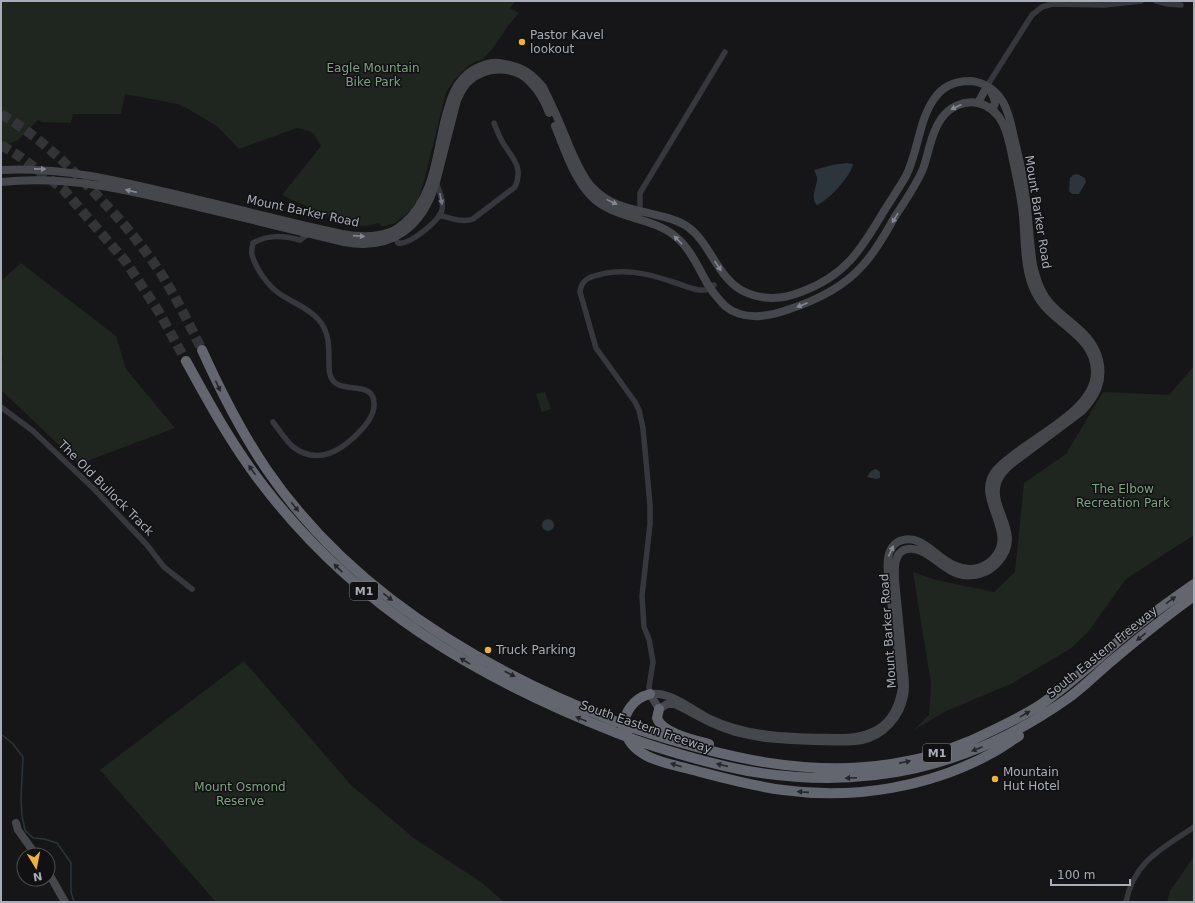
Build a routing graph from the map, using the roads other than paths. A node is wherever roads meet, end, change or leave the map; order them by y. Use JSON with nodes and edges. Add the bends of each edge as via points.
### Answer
{"nodes":[{"id":1,"x":1141,"y":1,"type":"edge"},
{"id":2,"x":1156,"y":1,"type":"edge"},
{"id":3,"x":1181,"y":5,"type":"dead end"},
{"id":4,"x":726,"y":52,"type":"dead end"},
{"id":5,"x":987,"y":86,"type":"junction"},
{"id":6,"x":978,"y":103,"type":"junction"},
{"id":7,"x":992,"y":109,"type":"junction"},
{"id":8,"x":494,"y":123,"type":"dead end"},
{"id":9,"x":1,"y":170,"type":"edge"},
{"id":10,"x":67,"y":172,"type":"junction"},
{"id":11,"x":67,"y":181,"type":"junction"},
{"id":12,"x":1,"y":182,"type":"edge"},
{"id":13,"x":436,"y":182,"type":"junction"},
{"id":14,"x":439,"y":215,"type":"junction"},
{"id":15,"x":640,"y":215,"type":"junction"},
{"id":16,"x":310,"y":230,"type":"junction"},
{"id":17,"x":394,"y":235,"type":"junction"},
{"id":18,"x":712,"y":287,"type":"junction"},
{"id":19,"x":202,"y":350,"type":"tunnel mouth"},
{"id":20,"x":186,"y":361,"type":"tunnel mouth"},
{"id":21,"x":1,"y":407,"type":"edge"},
{"id":22,"x":273,"y":422,"type":"dead end"},
{"id":23,"x":1194,"y":584,"type":"edge"},
{"id":24,"x":192,"y":589,"type":"dead end"},
{"id":25,"x":1194,"y":596,"type":"edge"},
{"id":26,"x":649,"y":693,"type":"junction"},
{"id":27,"x":1068,"y":698,"type":"junction"},
{"id":28,"x":659,"y":709,"type":"junction"},
{"id":29,"x":881,"y":766,"type":"junction"},
{"id":30,"x":16,"y":823,"type":"dead end"},
{"id":31,"x":1194,"y":827,"type":"edge"},
{"id":32,"x":30,"y":847,"type":"edge"},
{"id":33,"x":56,"y":886,"type":"edge"},
{"id":34,"x":65,"y":902,"type":"edge"},
{"id":35,"x":1126,"y":902,"type":"edge"}],
"edges":[{"from":1,"to":5,"type":"street","via":[[1104,5],[1057,4],[1042,7],[1032,15]]},
{"from":2,"to":3,"type":"street"},
{"from":4,"to":15,"type":"street","via":[[640,193]]},
{"from":5,"to":6,"type":"main road"},
{"from":5,"to":7,"type":"main road","via":[[995,100]]},
{"from":15,"to":5,"type":"main road","name":"Mount Barker Road","one_way":true,"via":[[675,221],[686,226],[699,237],[723,272],[739,289],[761,297],[789,297],[822,283],[841,270],[865,243],[906,176],[926,113],[940,92],[951,84],[968,81]]},
{"from":5,"to":28,"type":"main road","name":"Mount Barker Road","via":[[1001,98],[1011,124],[1025,190],[1037,280],[1050,304],[1086,335],[1096,352],[1101,372],[1097,391],[1082,411],[1001,474],[996,495],[1006,524],[1007,542],[1003,557],[997,564],[983,573],[966,575],[950,570],[918,549],[909,548],[898,557],[894,567],[905,688],[896,716],[881,732],[854,741],[774,739],[727,729],[675,704],[667,704]]},
{"from":6,"to":7,"type":"main road","name":"Mount Barker Road"},
{"from":6,"to":18,"type":"main road","name":"Mount Barker Road","one_way":true,"via":[[958,105],[944,115],[935,131],[915,184],[880,243],[862,267],[832,290],[778,314],[755,317],[732,311],[725,306]]},
{"from":26,"to":7,"type":"main road","name":"Mount Barker Road","one_way":true,"via":[[670,696],[718,723],[762,735],[853,738],[871,734],[892,717],[902,688],[889,581],[890,550],[903,540],[912,540],[926,546],[950,564],[967,569],[983,566],[997,554],[1001,541],[1000,528],[988,494],[993,474],[1011,457],[1082,404],[1091,391],[1095,371],[1086,346],[1072,330],[1045,308],[1033,287],[1028,268],[1020,191],[1010,144],[1003,122]]},
{"from":8,"to":14,"type":"street","via":[[519,172],[515,187],[473,219],[460,221]]},
{"from":9,"to":10,"type":"main road","name":"Mount Barker Road","one_way":true,"via":[[40,169]]},
{"from":10,"to":11,"type":"main road"},
{"from":10,"to":16,"type":"main road","name":"Mount Barker Road","via":[[118,181]]},
{"from":11,"to":12,"type":"main road","name":"Mount Barker Road"},
{"from":16,"to":11,"type":"main road","name":"Mount Barker Road","one_way":true,"via":[[112,187]]},
{"from":13,"to":14,"type":"street","one_way":true,"via":[[442,200],[442,211]]},
{"from":13,"to":15,"type":"main road","name":"Mount Barker Road","via":[[462,90],[481,73],[495,70],[511,71],[529,81],[542,98],[575,174],[591,196],[610,209]]},
{"from":13,"to":17,"type":"main road","name":"Mount Barker Road","via":[[430,202],[422,215],[406,230]]},
{"from":14,"to":17,"type":"street","via":[[407,242],[398,243]]},
{"from":17,"to":15,"type":"main road","name":"Mount Barker Road","one_way":true,"via":[[414,214],[426,194],[450,100],[456,87],[471,71],[495,62],[514,65],[533,76],[543,87],[588,184],[612,203]]},
{"from":18,"to":15,"type":"main road","name":"Mount Barker Road","one_way":true,"via":[[679,240]]},
{"from":16,"to":17,"type":"main road","name":"Mount Barker Road","via":[[363,236]]},
{"from":16,"to":22,"type":"street","via":[[300,240],[276,236],[258,240],[252,243],[253,258],[273,289],[314,314],[323,325],[329,342],[330,373],[333,382],[369,391],[374,398],[375,406],[359,433],[335,452],[326,455],[315,456],[299,450]]},
{"from":18,"to":26,"type":"street","via":[[699,290],[650,275],[627,271],[589,277],[580,287],[596,348],[635,402],[643,428],[650,524],[642,585],[642,615],[653,662]]},
{"from":19,"to":29,"type":"highway","name":"South Eastern Freeway","number":"M1","one_way":true,"bridge":true,"via":[[237,422],[267,470],[311,526],[362,576],[406,611],[478,657],[554,696],[617,722],[741,759],[825,768]]},
{"from":27,"to":20,"type":"highway","name":"South Eastern Freeway","number":"M1","one_way":true,"bridge":true,"via":[[1021,729],[969,753],[915,769],[859,777],[803,778],[747,771],[692,758],[618,733],[552,707],[476,668],[404,622],[360,587],[298,528],[262,484],[230,437]]},
{"from":21,"to":24,"type":"street","name":"The Old Bullock Track","via":[[33,431],[93,488],[147,545],[164,567]]},
{"from":29,"to":23,"type":"highway","name":"South Eastern Freeway","number":"M1","one_way":true,"via":[[936,754],[1014,720],[1062,689],[1132,630]]},
{"from":25,"to":27,"type":"highway","name":"South Eastern Freeway","number":"M1","one_way":true,"via":[[1150,629]]},
{"from":27,"to":26,"type":"highway","one_way":true,"via":[[1041,723],[994,752],[964,766],[898,787],[832,793],[788,791],[747,783],[644,755],[630,742],[625,723],[627,713],[633,704]]},
{"from":26,"to":28,"type":"main road"},
{"from":28,"to":29,"type":"highway","via":[[657,720],[665,729],[728,749],[785,760]]},
{"from":30,"to":32,"type":"main road"},
{"from":31,"to":35,"type":"street","via":[[1143,864]]},
{"from":33,"to":34,"type":"main road"}]}
